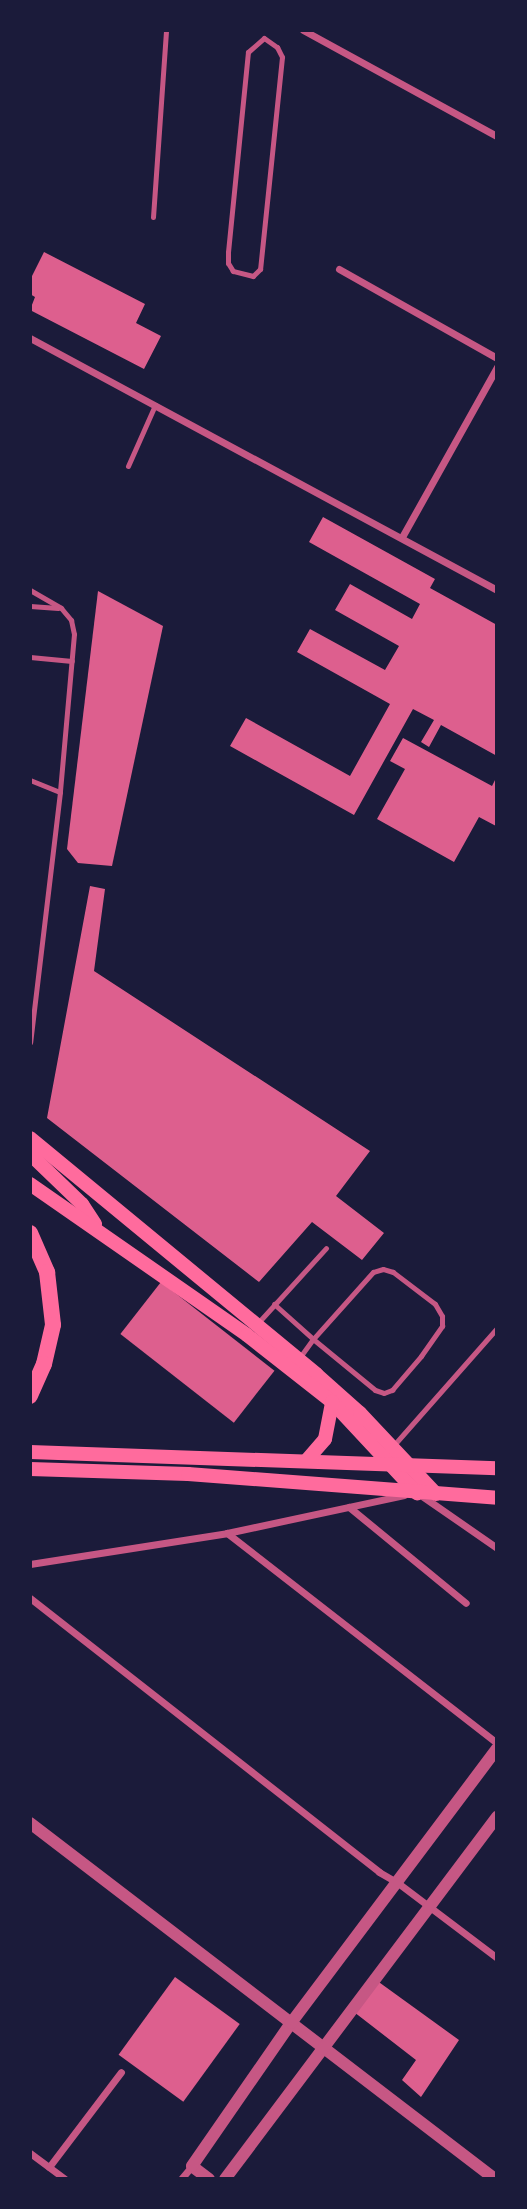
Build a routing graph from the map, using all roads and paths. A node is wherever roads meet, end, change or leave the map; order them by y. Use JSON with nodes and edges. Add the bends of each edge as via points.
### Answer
{"nodes":[{"id":1,"x":166,"y":30,"type":"edge"},
{"id":2,"x":264,"y":30,"type":"edge"},
{"id":3,"x":306,"y":30,"type":"edge"},
{"id":4,"x":264,"y":37,"type":"junction"},
{"id":5,"x":497,"y":135,"type":"edge"},
{"id":6,"x":153,"y":217,"type":"dead end"},
{"id":7,"x":340,"y":269,"type":"dead end"},
{"id":8,"x":30,"y":338,"type":"edge"},
{"id":9,"x":497,"y":358,"type":"edge"},
{"id":10,"x":497,"y":367,"type":"edge"},
{"id":11,"x":155,"y":405,"type":"junction"},
{"id":12,"x":128,"y":466,"type":"dead end"},
{"id":13,"x":402,"y":537,"type":"junction"},
{"id":14,"x":30,"y":590,"type":"edge"},
{"id":15,"x":497,"y":590,"type":"edge"},
{"id":16,"x":30,"y":606,"type":"edge"},
{"id":17,"x":61,"y":608,"type":"junction"},
{"id":18,"x":30,"y":657,"type":"edge"},
{"id":19,"x":72,"y":661,"type":"junction"},
{"id":20,"x":30,"y":780,"type":"edge"},
{"id":21,"x":60,"y":792,"type":"junction"},
{"id":22,"x":30,"y":1042,"type":"edge"},
{"id":23,"x":30,"y":1138,"type":"edge"},
{"id":24,"x":30,"y":1154,"type":"edge"},
{"id":25,"x":30,"y":1184,"type":"edge"},
{"id":26,"x":100,"y":1231,"type":"junction"},
{"id":27,"x":30,"y":1233,"type":"edge"},
{"id":28,"x":326,"y":1248,"type":"dead end"},
{"id":29,"x":274,"y":1304,"type":"junction"},
{"id":30,"x":257,"y":1323,"type":"junction"},
{"id":31,"x":497,"y":1328,"type":"edge"},
{"id":32,"x":247,"y":1335,"type":"junction"},
{"id":33,"x":313,"y":1339,"type":"junction"},
{"id":34,"x":294,"y":1364,"type":"junction"},
{"id":35,"x":30,"y":1396,"type":"edge"},
{"id":36,"x":332,"y":1402,"type":"junction"},
{"id":37,"x":393,"y":1446,"type":"junction"},
{"id":38,"x":30,"y":1452,"type":"edge"},
{"id":39,"x":306,"y":1461,"type":"junction"},
{"id":40,"x":390,"y":1462,"type":"junction"},
{"id":41,"x":410,"y":1464,"type":"junction"},
{"id":42,"x":497,"y":1468,"type":"edge"},
{"id":43,"x":30,"y":1469,"type":"edge"},
{"id":44,"x":417,"y":1493,"type":"junction"},
{"id":45,"x":436,"y":1494,"type":"junction"},
{"id":46,"x":497,"y":1498,"type":"edge"},
{"id":47,"x":349,"y":1507,"type":"junction"},
{"id":48,"x":450,"y":1514,"type":"junction"},
{"id":49,"x":227,"y":1533,"type":"junction"},
{"id":50,"x":497,"y":1548,"type":"edge"},
{"id":51,"x":30,"y":1564,"type":"edge"},
{"id":52,"x":30,"y":1598,"type":"edge"},
{"id":53,"x":466,"y":1604,"type":"dead end"},
{"id":54,"x":497,"y":1744,"type":"edge"},
{"id":55,"x":497,"y":1749,"type":"edge"},
{"id":56,"x":497,"y":1818,"type":"edge"},
{"id":57,"x":30,"y":1823,"type":"edge"},
{"id":58,"x":398,"y":1883,"type":"junction"},
{"id":59,"x":430,"y":1906,"type":"junction"},
{"id":60,"x":497,"y":1958,"type":"edge"},
{"id":61,"x":291,"y":2023,"type":"junction"},
{"id":62,"x":323,"y":2047,"type":"junction"},
{"id":63,"x":121,"y":2072,"type":"dead end"},
{"id":64,"x":30,"y":2153,"type":"edge"},
{"id":65,"x":192,"y":2166,"type":"junction"},
{"id":66,"x":49,"y":2167,"type":"junction"},
{"id":67,"x":65,"y":2179,"type":"edge"},
{"id":68,"x":181,"y":2179,"type":"edge"},
{"id":69,"x":209,"y":2179,"type":"edge"},
{"id":70,"x":225,"y":2179,"type":"edge"},
{"id":71,"x":495,"y":2179,"type":"edge"}],
"edges":[{"from":1,"to":6,"type":"lane"},
{"from":2,"to":4,"type":"lane"},
{"from":3,"to":5,"type":"street"},
{"from":4,"to":4,"type":"lane","via":[[248,52],[228,252],[233,271],[253,276],[260,269],[282,57]]},
{"from":7,"to":9,"type":"street"},
{"from":8,"to":11,"type":"street"},
{"from":10,"to":13,"type":"street"},
{"from":11,"to":12,"type":"lane"},
{"from":11,"to":13,"type":"street"},
{"from":13,"to":15,"type":"street"},
{"from":14,"to":17,"type":"lane"},
{"from":16,"to":17,"type":"lane"},
{"from":17,"to":19,"type":"lane","via":[[75,634]]},
{"from":18,"to":19,"type":"lane"},
{"from":19,"to":21,"type":"lane"},
{"from":20,"to":21,"type":"lane"},
{"from":21,"to":22,"type":"lane"},
{"from":23,"to":30,"type":"main road"},
{"from":24,"to":26,"type":"main road","via":[[82,1204]]},
{"from":25,"to":26,"type":"main road"},
{"from":26,"to":32,"type":"main road"},
{"from":27,"to":35,"type":"main road","via":[[47,1272],[53,1325]]},
{"from":28,"to":29,"type":"lane"},
{"from":29,"to":30,"type":"lane"},
{"from":29,"to":33,"type":"lane"},
{"from":30,"to":32,"type":"lane"},
{"from":30,"to":34,"type":"main road"},
{"from":31,"to":37,"type":"lane"},
{"from":32,"to":34,"type":"main road"},
{"from":33,"to":33,"type":"lane","via":[[373,1272],[383,1269],[435,1304],[442,1315],[442,1326],[421,1356],[392,1390],[384,1393]]},
{"from":33,"to":34,"type":"lane"},
{"from":34,"to":36,"type":"main road"},
{"from":34,"to":37,"type":"main road"},
{"from":36,"to":39,"type":"main road","via":[[325,1439]]},
{"from":36,"to":40,"type":"main road"},
{"from":37,"to":41,"type":"main road"},
{"from":38,"to":39,"type":"main road"},
{"from":39,"to":40,"type":"main road"},
{"from":40,"to":41,"type":"main road"},
{"from":40,"to":44,"type":"main road"},
{"from":41,"to":42,"type":"main road"},
{"from":41,"to":45,"type":"main road"},
{"from":43,"to":44,"type":"main road","via":[[188,1474]]},
{"from":44,"to":45,"type":"main road"},
{"from":44,"to":47,"type":"street"},
{"from":44,"to":48,"type":"street"},
{"from":45,"to":46,"type":"main road"},
{"from":45,"to":48,"type":"street"},
{"from":47,"to":49,"type":"street"},
{"from":47,"to":53,"type":"street"},
{"from":48,"to":50,"type":"street"},
{"from":49,"to":51,"type":"street"},
{"from":49,"to":54,"type":"street"},
{"from":52,"to":58,"type":"street"},
{"from":55,"to":58,"type":"street"},
{"from":56,"to":59,"type":"street"},
{"from":57,"to":61,"type":"street"},
{"from":58,"to":59,"type":"street"},
{"from":58,"to":61,"type":"street"},
{"from":59,"to":60,"type":"street"},
{"from":59,"to":62,"type":"street"},
{"from":61,"to":62,"type":"street"},
{"from":61,"to":65,"type":"street"},
{"from":62,"to":70,"type":"street"},
{"from":62,"to":71,"type":"street"},
{"from":63,"to":66,"type":"street"},
{"from":64,"to":66,"type":"street"},
{"from":65,"to":68,"type":"street"},
{"from":65,"to":69,"type":"street"},
{"from":66,"to":67,"type":"street"}]}
